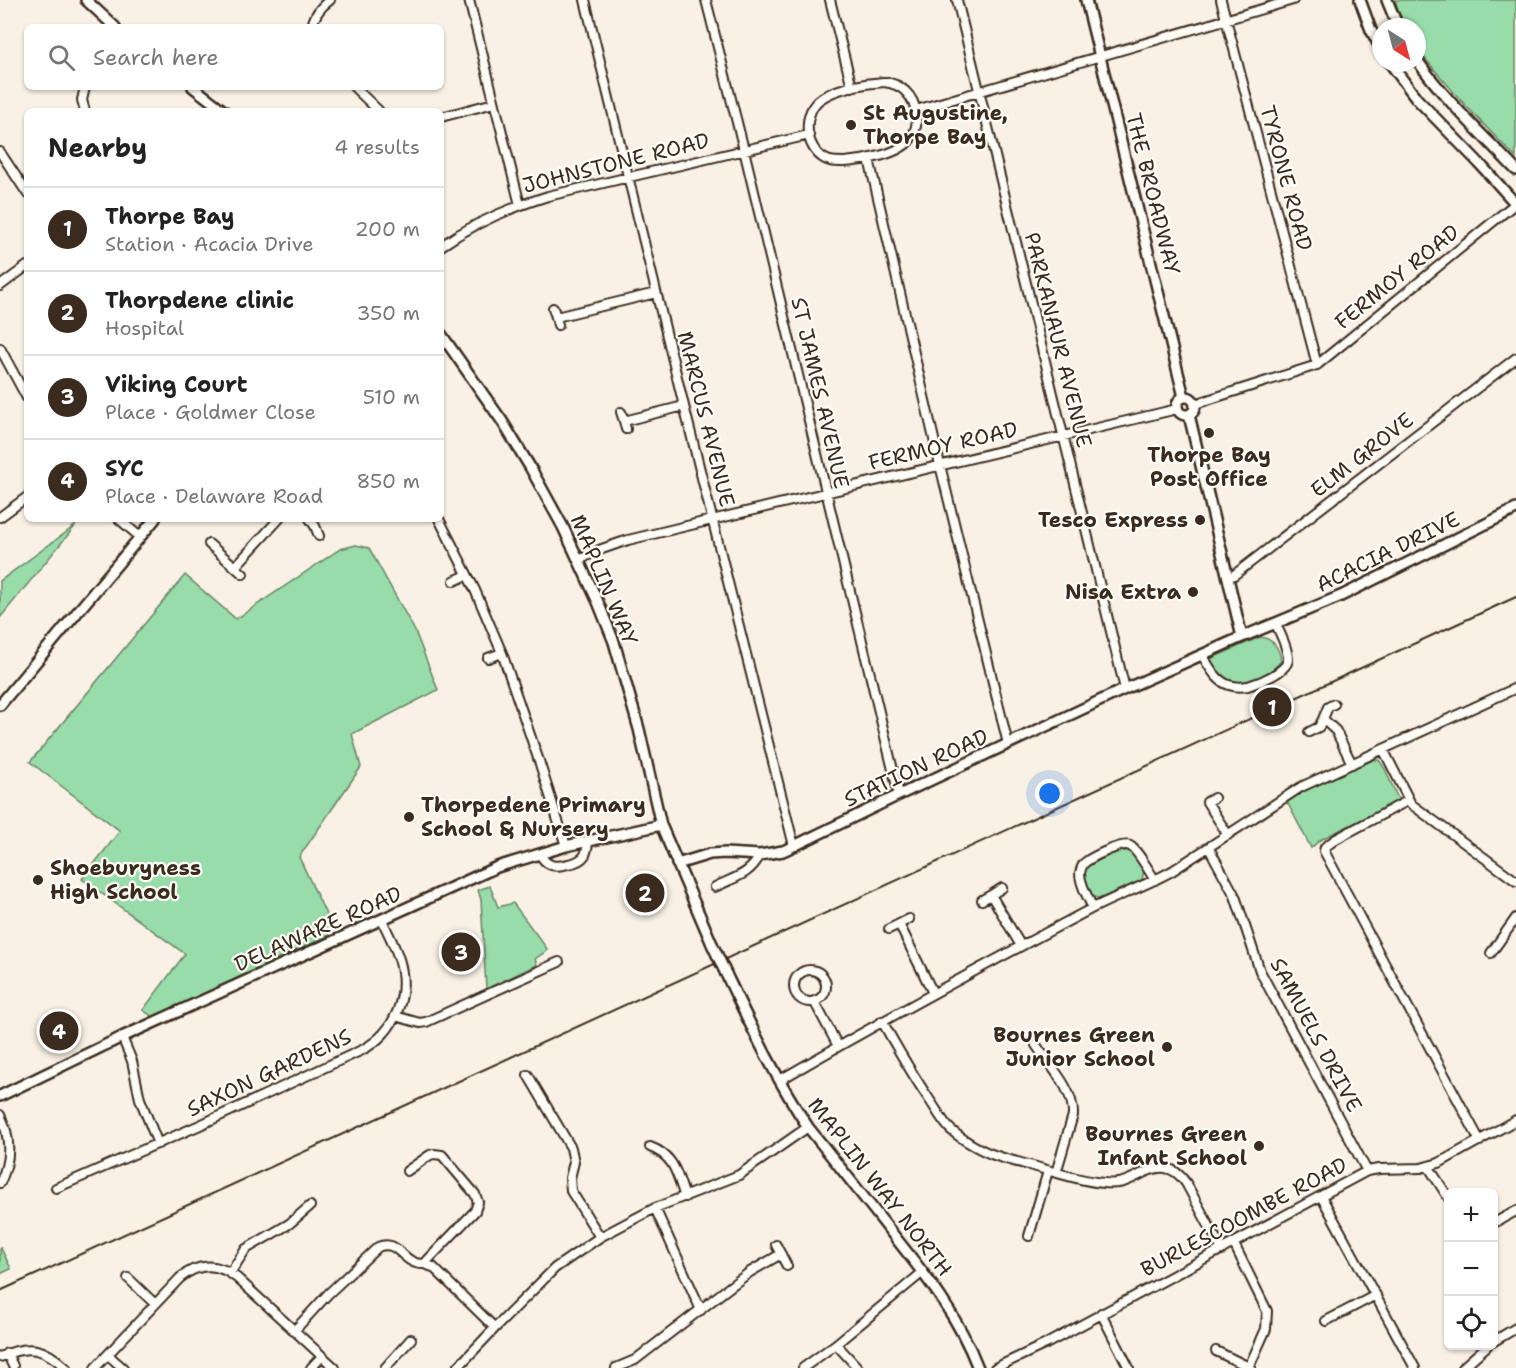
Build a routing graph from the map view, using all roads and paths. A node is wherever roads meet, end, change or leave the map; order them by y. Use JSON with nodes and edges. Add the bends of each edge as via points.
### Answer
{"nodes":[{"id":1,"x":86,"y":0,"type":"edge"},
{"id":2,"x":330,"y":0,"type":"edge"},
{"id":3,"x":469,"y":0,"type":"edge"},
{"id":4,"x":585,"y":0,"type":"edge"},
{"id":5,"x":706,"y":0,"type":"edge"},
{"id":6,"x":830,"y":0,"type":"edge"},
{"id":7,"x":957,"y":0,"type":"edge"},
{"id":8,"x":1086,"y":0,"type":"edge"},
{"id":9,"x":1221,"y":0,"type":"edge"},
{"id":10,"x":1293,"y":0,"type":"edge"},
{"id":11,"x":1360,"y":0,"type":"edge"},
{"id":12,"x":1387,"y":0,"type":"edge"},
{"id":13,"x":1394,"y":18,"type":"edge"},
{"id":14,"x":1226,"y":19,"type":"junction"},
{"id":15,"x":112,"y":24,"type":"edge"},
{"id":16,"x":313,"y":24,"type":"edge"},
{"id":17,"x":1372,"y":32,"type":"edge"},
{"id":18,"x":1100,"y":56,"type":"junction"},
{"id":19,"x":1397,"y":72,"type":"edge"},
{"id":20,"x":1425,"y":72,"type":"edge"},
{"id":21,"x":852,"y":87,"type":"junction"},
{"id":22,"x":84,"y":90,"type":"edge"},
{"id":23,"x":197,"y":90,"type":"edge"},
{"id":24,"x":357,"y":90,"type":"edge"},
{"id":25,"x":979,"y":92,"type":"junction"},
{"id":26,"x":494,"y":104,"type":"junction"},
{"id":27,"x":84,"y":108,"type":"edge"},
{"id":28,"x":220,"y":108,"type":"edge"},
{"id":29,"x":376,"y":108,"type":"edge"},
{"id":30,"x":915,"y":110,"type":"junction"},
{"id":31,"x":444,"y":116,"type":"edge"},
{"id":32,"x":809,"y":135,"type":"junction"},
{"id":33,"x":744,"y":150,"type":"junction"},
{"id":34,"x":0,"y":152,"type":"edge"},
{"id":35,"x":869,"y":159,"type":"junction"},
{"id":36,"x":1516,"y":170,"type":"edge"},
{"id":37,"x":628,"y":178,"type":"junction"},
{"id":38,"x":24,"y":188,"type":"edge"},
{"id":39,"x":1516,"y":203,"type":"edge"},
{"id":40,"x":520,"y":205,"type":"junction"},
{"id":41,"x":444,"y":244,"type":"edge"},
{"id":42,"x":24,"y":268,"type":"edge"},
{"id":43,"x":0,"y":286,"type":"edge"},
{"id":44,"x":657,"y":293,"type":"junction"},
{"id":45,"x":553,"y":308,"type":"dead end"},
{"id":46,"x":444,"y":338,"type":"edge"},
{"id":47,"x":0,"y":348,"type":"edge"},
{"id":48,"x":1516,"y":358,"type":"edge"},
{"id":49,"x":1317,"y":365,"type":"junction"},
{"id":50,"x":24,"y":392,"type":"edge"},
{"id":51,"x":1184,"y":397,"type":"junction"},
{"id":52,"x":1195,"y":404,"type":"junction"},
{"id":53,"x":684,"y":406,"type":"junction"},
{"id":54,"x":1177,"y":409,"type":"junction"},
{"id":55,"x":621,"y":412,"type":"dead end"},
{"id":56,"x":1189,"y":415,"type":"junction"},
{"id":57,"x":1063,"y":436,"type":"junction"},
{"id":58,"x":940,"y":465,"type":"junction"},
{"id":59,"x":825,"y":492,"type":"junction"},
{"id":60,"x":24,"y":499,"type":"edge"},
{"id":61,"x":1516,"y":509,"type":"edge"},
{"id":62,"x":0,"y":517,"type":"edge"},
{"id":63,"x":713,"y":519,"type":"junction"},
{"id":64,"x":122,"y":522,"type":"edge"},
{"id":65,"x":152,"y":522,"type":"edge"},
{"id":66,"x":276,"y":522,"type":"edge"},
{"id":67,"x":440,"y":522,"type":"edge"},
{"id":68,"x":315,"y":523,"type":"edge"},
{"id":69,"x":140,"y":537,"type":"junction"},
{"id":70,"x":319,"y":537,"type":"dead end"},
{"id":71,"x":209,"y":544,"type":"dead end"},
{"id":72,"x":579,"y":560,"type":"junction"},
{"id":73,"x":235,"y":567,"type":"junction"},
{"id":74,"x":243,"y":574,"type":"dead end"},
{"id":75,"x":467,"y":575,"type":"junction"},
{"id":76,"x":1228,"y":577,"type":"junction"},
{"id":77,"x":454,"y":581,"type":"dead end"},
{"id":78,"x":1275,"y":624,"type":"junction"},
{"id":79,"x":1242,"y":637,"type":"junction"},
{"id":80,"x":502,"y":654,"type":"junction"},
{"id":81,"x":1202,"y":655,"type":"junction"},
{"id":82,"x":488,"y":658,"type":"dead end"},
{"id":83,"x":1516,"y":688,"type":"edge"},
{"id":84,"x":1125,"y":689,"type":"junction"},
{"id":85,"x":1334,"y":704,"type":"dead end"},
{"id":86,"x":0,"y":705,"type":"edge"},
{"id":87,"x":1085,"y":708,"type":"joint"},
{"id":88,"x":1323,"y":719,"type":"junction"},
{"id":89,"x":1309,"y":732,"type":"dead end"},
{"id":90,"x":1008,"y":744,"type":"junction"},
{"id":91,"x":1383,"y":749,"type":"junction"},
{"id":92,"x":1352,"y":764,"type":"junction"},
{"id":93,"x":899,"y":795,"type":"junction"},
{"id":94,"x":1409,"y":800,"type":"junction"},
{"id":95,"x":1207,"y":802,"type":"dead end"},
{"id":96,"x":661,"y":825,"type":"junction"},
{"id":97,"x":1228,"y":835,"type":"junction"},
{"id":98,"x":588,"y":841,"type":"junction"},
{"id":99,"x":566,"y":846,"type":"junction"},
{"id":100,"x":794,"y":846,"type":"junction"},
{"id":101,"x":1209,"y":848,"type":"junction"},
{"id":102,"x":540,"y":854,"type":"junction"},
{"id":103,"x":760,"y":855,"type":"junction"},
{"id":104,"x":678,"y":864,"type":"junction"},
{"id":105,"x":1155,"y":880,"type":"junction"},
{"id":106,"x":1516,"y":881,"type":"edge"},
{"id":107,"x":715,"y":886,"type":"dead end"},
{"id":108,"x":1002,"y":888,"type":"dead end"},
{"id":109,"x":991,"y":895,"type":"junction"},
{"id":110,"x":982,"y":900,"type":"dead end"},
{"id":111,"x":1093,"y":908,"type":"junction"},
{"id":112,"x":1516,"y":918,"type":"edge"},
{"id":113,"x":909,"y":919,"type":"dead end"},
{"id":114,"x":382,"y":920,"type":"junction"},
{"id":115,"x":899,"y":924,"type":"junction"},
{"id":116,"x":889,"y":929,"type":"dead end"},
{"id":117,"x":1021,"y":946,"type":"junction"},
{"id":118,"x":1491,"y":953,"type":"dead end"},
{"id":119,"x":559,"y":962,"type":"dead end"},
{"id":120,"x":933,"y":993,"type":"junction"},
{"id":121,"x":814,"y":1001,"type":"junction"},
{"id":122,"x":395,"y":1016,"type":"junction"},
{"id":123,"x":882,"y":1021,"type":"junction"},
{"id":124,"x":122,"y":1037,"type":"junction"},
{"id":125,"x":1036,"y":1045,"type":"dead end"},
{"id":126,"x":838,"y":1046,"type":"junction"},
{"id":127,"x":528,"y":1075,"type":"dead end"},
{"id":128,"x":780,"y":1080,"type":"junction"},
{"id":129,"x":0,"y":1096,"type":"edge"},
{"id":130,"x":0,"y":1114,"type":"edge"},
{"id":131,"x":1516,"y":1120,"type":"edge"},
{"id":132,"x":808,"y":1127,"type":"junction"},
{"id":133,"x":1480,"y":1141,"type":"junction"},
{"id":134,"x":158,"y":1143,"type":"junction"},
{"id":135,"x":650,"y":1147,"type":"dead end"},
{"id":136,"x":1428,"y":1166,"type":"junction"},
{"id":137,"x":407,"y":1171,"type":"dead end"},
{"id":138,"x":1367,"y":1171,"type":"junction"},
{"id":139,"x":1052,"y":1172,"type":"junction"},
{"id":140,"x":0,"y":1183,"type":"edge"},
{"id":141,"x":56,"y":1188,"type":"dead end"},
{"id":142,"x":1444,"y":1190,"type":"edge"},
{"id":143,"x":1321,"y":1196,"type":"junction"},
{"id":144,"x":685,"y":1197,"type":"junction"},
{"id":145,"x":310,"y":1206,"type":"dead end"},
{"id":146,"x":655,"y":1208,"type":"junction"},
{"id":147,"x":1516,"y":1211,"type":"edge"},
{"id":148,"x":1498,"y":1221,"type":"edge"},
{"id":149,"x":1029,"y":1236,"type":"dead end"},
{"id":150,"x":600,"y":1237,"type":"junction"},
{"id":151,"x":1234,"y":1244,"type":"junction"},
{"id":152,"x":776,"y":1245,"type":"dead end"},
{"id":153,"x":1222,"y":1250,"type":"junction"},
{"id":154,"x":781,"y":1254,"type":"junction"},
{"id":155,"x":424,"y":1264,"type":"junction"},
{"id":156,"x":787,"y":1266,"type":"dead end"},
{"id":157,"x":923,"y":1272,"type":"junction"},
{"id":158,"x":230,"y":1273,"type":"junction"},
{"id":159,"x":128,"y":1278,"type":"dead end"},
{"id":160,"x":1376,"y":1295,"type":"junction"},
{"id":161,"x":156,"y":1304,"type":"junction"},
{"id":162,"x":701,"y":1310,"type":"junction"},
{"id":163,"x":1101,"y":1313,"type":"junction"},
{"id":164,"x":1326,"y":1321,"type":"dead end"},
{"id":165,"x":495,"y":1328,"type":"junction"},
{"id":166,"x":1516,"y":1328,"type":"edge"},
{"id":167,"x":294,"y":1331,"type":"junction"},
{"id":168,"x":411,"y":1339,"type":"dead end"},
{"id":169,"x":1498,"y":1339,"type":"edge"},
{"id":170,"x":837,"y":1344,"type":"junction"},
{"id":171,"x":1482,"y":1350,"type":"edge"},
{"id":172,"x":1216,"y":1351,"type":"dead end"},
{"id":173,"x":4,"y":1355,"type":"edge"},
{"id":174,"x":108,"y":1355,"type":"junction"},
{"id":175,"x":322,"y":1356,"type":"junction"},
{"id":176,"x":13,"y":1366,"type":"dead end"},
{"id":177,"x":66,"y":1368,"type":"edge"},
{"id":178,"x":95,"y":1368,"type":"edge"},
{"id":179,"x":123,"y":1368,"type":"edge"},
{"id":180,"x":311,"y":1368,"type":"edge"},
{"id":181,"x":334,"y":1368,"type":"edge"},
{"id":182,"x":386,"y":1368,"type":"edge"},
{"id":183,"x":458,"y":1368,"type":"edge"},
{"id":184,"x":616,"y":1368,"type":"edge"},
{"id":185,"x":803,"y":1368,"type":"edge"},
{"id":186,"x":858,"y":1368,"type":"edge"},
{"id":187,"x":978,"y":1368,"type":"edge"},
{"id":188,"x":995,"y":1368,"type":"edge"},
{"id":189,"x":1129,"y":1368,"type":"edge"},
{"id":190,"x":1250,"y":1368,"type":"edge"},
{"id":191,"x":1415,"y":1368,"type":"edge"},
{"id":192,"x":1462,"y":1368,"type":"edge"}],
"edges":[{"from":1,"to":15,"type":"street"},
{"from":2,"to":16,"type":"street","via":[[320,8]]},
{"from":3,"to":26,"type":"street"},
{"from":4,"to":37,"type":"street","name":"MARCUS AVENUE"},
{"from":5,"to":33,"type":"street","name":"ST JAMES AVENUE"},
{"from":6,"to":21,"type":"street"},
{"from":7,"to":25,"type":"street","name":"PARKANAUR AVENUE"},
{"from":8,"to":18,"type":"street","name":"THE BROADWAY"},
{"from":9,"to":14,"type":"street","name":"TYRONE ROAD"},
{"from":10,"to":14,"type":"street"},
{"from":11,"to":17,"type":"street"},
{"from":12,"to":13,"type":"street"},
{"from":14,"to":18,"type":"street"},
{"from":14,"to":49,"type":"street","name":"TYRONE ROAD"},
{"from":18,"to":25,"type":"street"},
{"from":18,"to":51,"type":"street","name":"THE BROADWAY"},
{"from":19,"to":39,"type":"street","via":[[1417,99]]},
{"from":20,"to":36,"type":"street"},
{"from":21,"to":30,"type":"street","via":[[884,82],[898,86],[910,96]]},
{"from":21,"to":32,"type":"street","via":[[823,97],[813,105]]},
{"from":22,"to":27,"type":"street"},
{"from":23,"to":28,"type":"street"},
{"from":24,"to":29,"type":"street"},
{"from":25,"to":30,"type":"street"},
{"from":25,"to":57,"type":"street","name":"PARKANAUR AVENUE"},
{"from":26,"to":31,"type":"street"},
{"from":26,"to":40,"type":"street"},
{"from":30,"to":35,"type":"street","via":[[916,125],[909,142]]},
{"from":32,"to":33,"type":"street","name":"JOHNSTONE ROAD"},
{"from":32,"to":35,"type":"street","via":[[814,149],[825,159]]},
{"from":33,"to":37,"type":"street","name":"JOHNSTONE ROAD"},
{"from":33,"to":59,"type":"street","name":"ST JAMES AVENUE"},
{"from":34,"to":38,"type":"street"},
{"from":35,"to":58,"type":"street"},
{"from":37,"to":40,"type":"street","name":"JOHNSTONE ROAD"},
{"from":37,"to":44,"type":"street","name":"MARCUS AVENUE"},
{"from":39,"to":49,"type":"street","name":"FERMOY ROAD"},
{"from":40,"to":41,"type":"street","name":"JOHNSTONE ROAD","via":[[479,222]]},
{"from":42,"to":43,"type":"street"},
{"from":44,"to":45,"type":"street","via":[[557,321]]},
{"from":44,"to":53,"type":"street","name":"MARCUS AVENUE"},
{"from":46,"to":72,"type":"street","name":"MAPLIN WAY","via":[[519,449]]},
{"from":47,"to":50,"type":"street"},
{"from":48,"to":76,"type":"street","name":"ELM GROVE","via":[[1270,549]]},
{"from":49,"to":52,"type":"street","name":"FERMOY ROAD"},
{"from":51,"to":52,"type":"street"},
{"from":51,"to":54,"type":"street"},
{"from":52,"to":56,"type":"street"},
{"from":53,"to":55,"type":"street","via":[[625,425]]},
{"from":53,"to":63,"type":"street","name":"MARCUS AVENUE"},
{"from":54,"to":56,"type":"street","via":[[1180,414]]},
{"from":54,"to":57,"type":"street","name":"FERMOY ROAD"},
{"from":56,"to":76,"type":"street"},
{"from":57,"to":58,"type":"street","name":"FERMOY ROAD"},
{"from":57,"to":84,"type":"street","name":"PARKANAUR AVENUE"},
{"from":58,"to":59,"type":"street","name":"FERMOY ROAD"},
{"from":58,"to":90,"type":"street"},
{"from":59,"to":63,"type":"street","name":"FERMOY ROAD"},
{"from":59,"to":93,"type":"street","name":"ST JAMES AVENUE"},
{"from":60,"to":62,"type":"street"},
{"from":61,"to":78,"type":"street","name":"ACACIA DRIVE"},
{"from":63,"to":72,"type":"street","name":"FERMOY ROAD","via":[[628,540]]},
{"from":63,"to":100,"type":"street","name":"MARCUS AVENUE"},
{"from":64,"to":69,"type":"street"},
{"from":65,"to":69,"type":"street"},
{"from":66,"to":73,"type":"street"},
{"from":67,"to":75,"type":"street"},
{"from":68,"to":70,"type":"street"},
{"from":69,"to":86,"type":"street"},
{"from":71,"to":73,"type":"street"},
{"from":72,"to":96,"type":"street","name":"MAPLIN WAY","via":[[614,642]]},
{"from":73,"to":74,"type":"street"},
{"from":75,"to":77,"type":"street"},
{"from":75,"to":80,"type":"street"},
{"from":76,"to":79,"type":"street"},
{"from":78,"to":79,"type":"street","name":"ACACIA DRIVE"},
{"from":78,"to":81,"type":"street","via":[[1287,650],[1287,666],[1257,683],[1228,685],[1211,671]]},
{"from":79,"to":81,"type":"street","name":"ACACIA DRIVE"},
{"from":80,"to":82,"type":"street"},
{"from":80,"to":99,"type":"street"},
{"from":81,"to":84,"type":"street","name":"ACACIA DRIVE"},
{"from":83,"to":91,"type":"street"},
{"from":84,"to":87,"type":"street","name":"ACACIA DRIVE"},
{"from":85,"to":88,"type":"street","via":[[1328,707]]},
{"from":87,"to":90,"type":"street","name":"STATION ROAD"},
{"from":88,"to":89,"type":"street","via":[[1320,727]]},
{"from":88,"to":92,"type":"street","via":[[1336,731]]},
{"from":90,"to":93,"type":"street","name":"STATION ROAD"},
{"from":91,"to":92,"type":"street"},
{"from":91,"to":94,"type":"street"},
{"from":92,"to":97,"type":"street","via":[[1294,791]]},
{"from":93,"to":100,"type":"street","name":"STATION ROAD"},
{"from":94,"to":106,"type":"street"},
{"from":94,"to":133,"type":"street","via":[[1329,843],[1324,852]]},
{"from":95,"to":97,"type":"street"},
{"from":96,"to":98,"type":"street","name":"DELAWARE ROAD"},
{"from":96,"to":104,"type":"street","name":"MAPLIN WAY"},
{"from":97,"to":101,"type":"street"},
{"from":98,"to":99,"type":"street","name":"DELAWARE ROAD"},
{"from":98,"to":102,"type":"street","via":[[585,854],[576,862],[559,867],[543,860]]},
{"from":99,"to":102,"type":"street","name":"DELAWARE ROAD"},
{"from":100,"to":103,"type":"street","name":"STATION ROAD"},
{"from":101,"to":105,"type":"street"},
{"from":101,"to":138,"type":"street","name":"SAMUELS DRIVE","via":[[1238,903],[1260,972]]},
{"from":102,"to":114,"type":"street","name":"DELAWARE ROAD","via":[[497,867]]},
{"from":103,"to":104,"type":"street","name":"STATION ROAD","via":[[710,854]]},
{"from":103,"to":107,"type":"street","via":[[750,870]]},
{"from":104,"to":128,"type":"street","name":"MAPLIN WAY NORTH","bridge":true,"via":[[726,974]]},
{"from":105,"to":111,"type":"street"},
{"from":105,"to":111,"type":"street","via":[[1130,846],[1111,849],[1086,861],[1081,869]]},
{"from":108,"to":109,"type":"street"},
{"from":109,"to":110,"type":"street"},
{"from":109,"to":117,"type":"street"},
{"from":111,"to":117,"type":"street"},
{"from":112,"to":118,"type":"street"},
{"from":113,"to":115,"type":"street"},
{"from":114,"to":122,"type":"street","name":"SAXON GARDENS","via":[[401,969],[401,995]]},
{"from":114,"to":124,"type":"street","name":"DELAWARE ROAD"},
{"from":115,"to":116,"type":"street"},
{"from":115,"to":120,"type":"street"},
{"from":117,"to":120,"type":"street"},
{"from":119,"to":122,"type":"street","via":[[544,964],[426,1022]]},
{"from":120,"to":123,"type":"street"},
{"from":121,"to":121,"type":"street","via":[[824,992],[824,979],[817,972],[803,971],[794,988],[799,998]]},
{"from":121,"to":126,"type":"street"},
{"from":122,"to":134,"type":"street","name":"SAXON GARDENS","via":[[381,1037],[362,1050]]},
{"from":123,"to":126,"type":"street"},
{"from":123,"to":139,"type":"street","via":[[912,1075],[950,1129],[994,1155]]},
{"from":124,"to":129,"type":"street","name":"DELAWARE ROAD"},
{"from":124,"to":134,"type":"street"},
{"from":125,"to":139,"type":"street","via":[[1068,1090],[1073,1106]]},
{"from":126,"to":128,"type":"street"},
{"from":127,"to":150,"type":"street","via":[[571,1148],[571,1191]]},
{"from":128,"to":132,"type":"street","name":"MAPLIN WAY NORTH"},
{"from":130,"to":140,"type":"street","via":[[9,1147]]},
{"from":131,"to":133,"type":"street","name":"BURLESCOOMBE ROAD"},
{"from":132,"to":144,"type":"street","via":[[739,1175]]},
{"from":132,"to":157,"type":"street","name":"MAPLIN WAY NORTH"},
{"from":133,"to":136,"type":"street","name":"BURLESCOOMBE ROAD"},
{"from":134,"to":141,"type":"street","name":"SAXON GARDENS"},
{"from":135,"to":144,"type":"street","via":[[661,1151],[671,1162]]},
{"from":136,"to":138,"type":"street","name":"BURLESCOOMBE ROAD"},
{"from":136,"to":142,"type":"street"},
{"from":137,"to":155,"type":"street","via":[[430,1155],[442,1155],[477,1198],[475,1211]]},
{"from":138,"to":143,"type":"street","name":"BURLESCOOMBE ROAD"},
{"from":139,"to":149,"type":"street"},
{"from":139,"to":153,"type":"street","via":[[1104,1184],[1128,1181],[1153,1169],[1179,1173]]},
{"from":143,"to":151,"type":"street","name":"BURLESCOOMBE ROAD"},
{"from":143,"to":160,"type":"street"},
{"from":144,"to":146,"type":"street"},
{"from":145,"to":158,"type":"street","via":[[246,1250]]},
{"from":146,"to":150,"type":"street"},
{"from":146,"to":162,"type":"street"},
{"from":147,"to":148,"type":"street"},
{"from":150,"to":165,"type":"street","via":[[555,1268]]},
{"from":151,"to":153,"type":"street","name":"BURLESCOOMBE ROAD"},
{"from":151,"to":190,"type":"street","via":[[1267,1311],[1266,1329]]},
{"from":152,"to":154,"type":"street"},
{"from":153,"to":163,"type":"street","name":"BURLESCOOMBE ROAD"},
{"from":154,"to":156,"type":"street"},
{"from":154,"to":162,"type":"street","via":[[750,1272]]},
{"from":155,"to":165,"type":"street","via":[[433,1267]]},
{"from":155,"to":167,"type":"street","via":[[411,1262],[387,1244],[378,1247]]},
{"from":157,"to":170,"type":"street"},
{"from":157,"to":187,"type":"street","name":"MAPLIN WAY NORTH","via":[[958,1324]]},
{"from":158,"to":161,"type":"street","via":[[206,1266],[195,1269],[180,1278]]},
{"from":158,"to":167,"type":"street"},
{"from":159,"to":161,"type":"street"},
{"from":160,"to":164,"type":"street"},
{"from":160,"to":191,"type":"street"},
{"from":161,"to":174,"type":"street"},
{"from":162,"to":184,"type":"street","via":[[636,1360]]},
{"from":163,"to":188,"type":"street","name":"BURLESCOOMBE ROAD"},
{"from":163,"to":189,"type":"street"},
{"from":165,"to":183,"type":"street"},
{"from":166,"to":169,"type":"street"},
{"from":167,"to":175,"type":"street"},
{"from":168,"to":182,"type":"street"},
{"from":170,"to":185,"type":"street"},
{"from":170,"to":186,"type":"street"},
{"from":171,"to":192,"type":"street"},
{"from":172,"to":190,"type":"street"},
{"from":173,"to":176,"type":"street"},
{"from":173,"to":177,"type":"street","via":[[21,1349],[40,1351]]},
{"from":174,"to":178,"type":"street"},
{"from":174,"to":179,"type":"street"},
{"from":175,"to":180,"type":"street"},
{"from":175,"to":181,"type":"street"}]}
